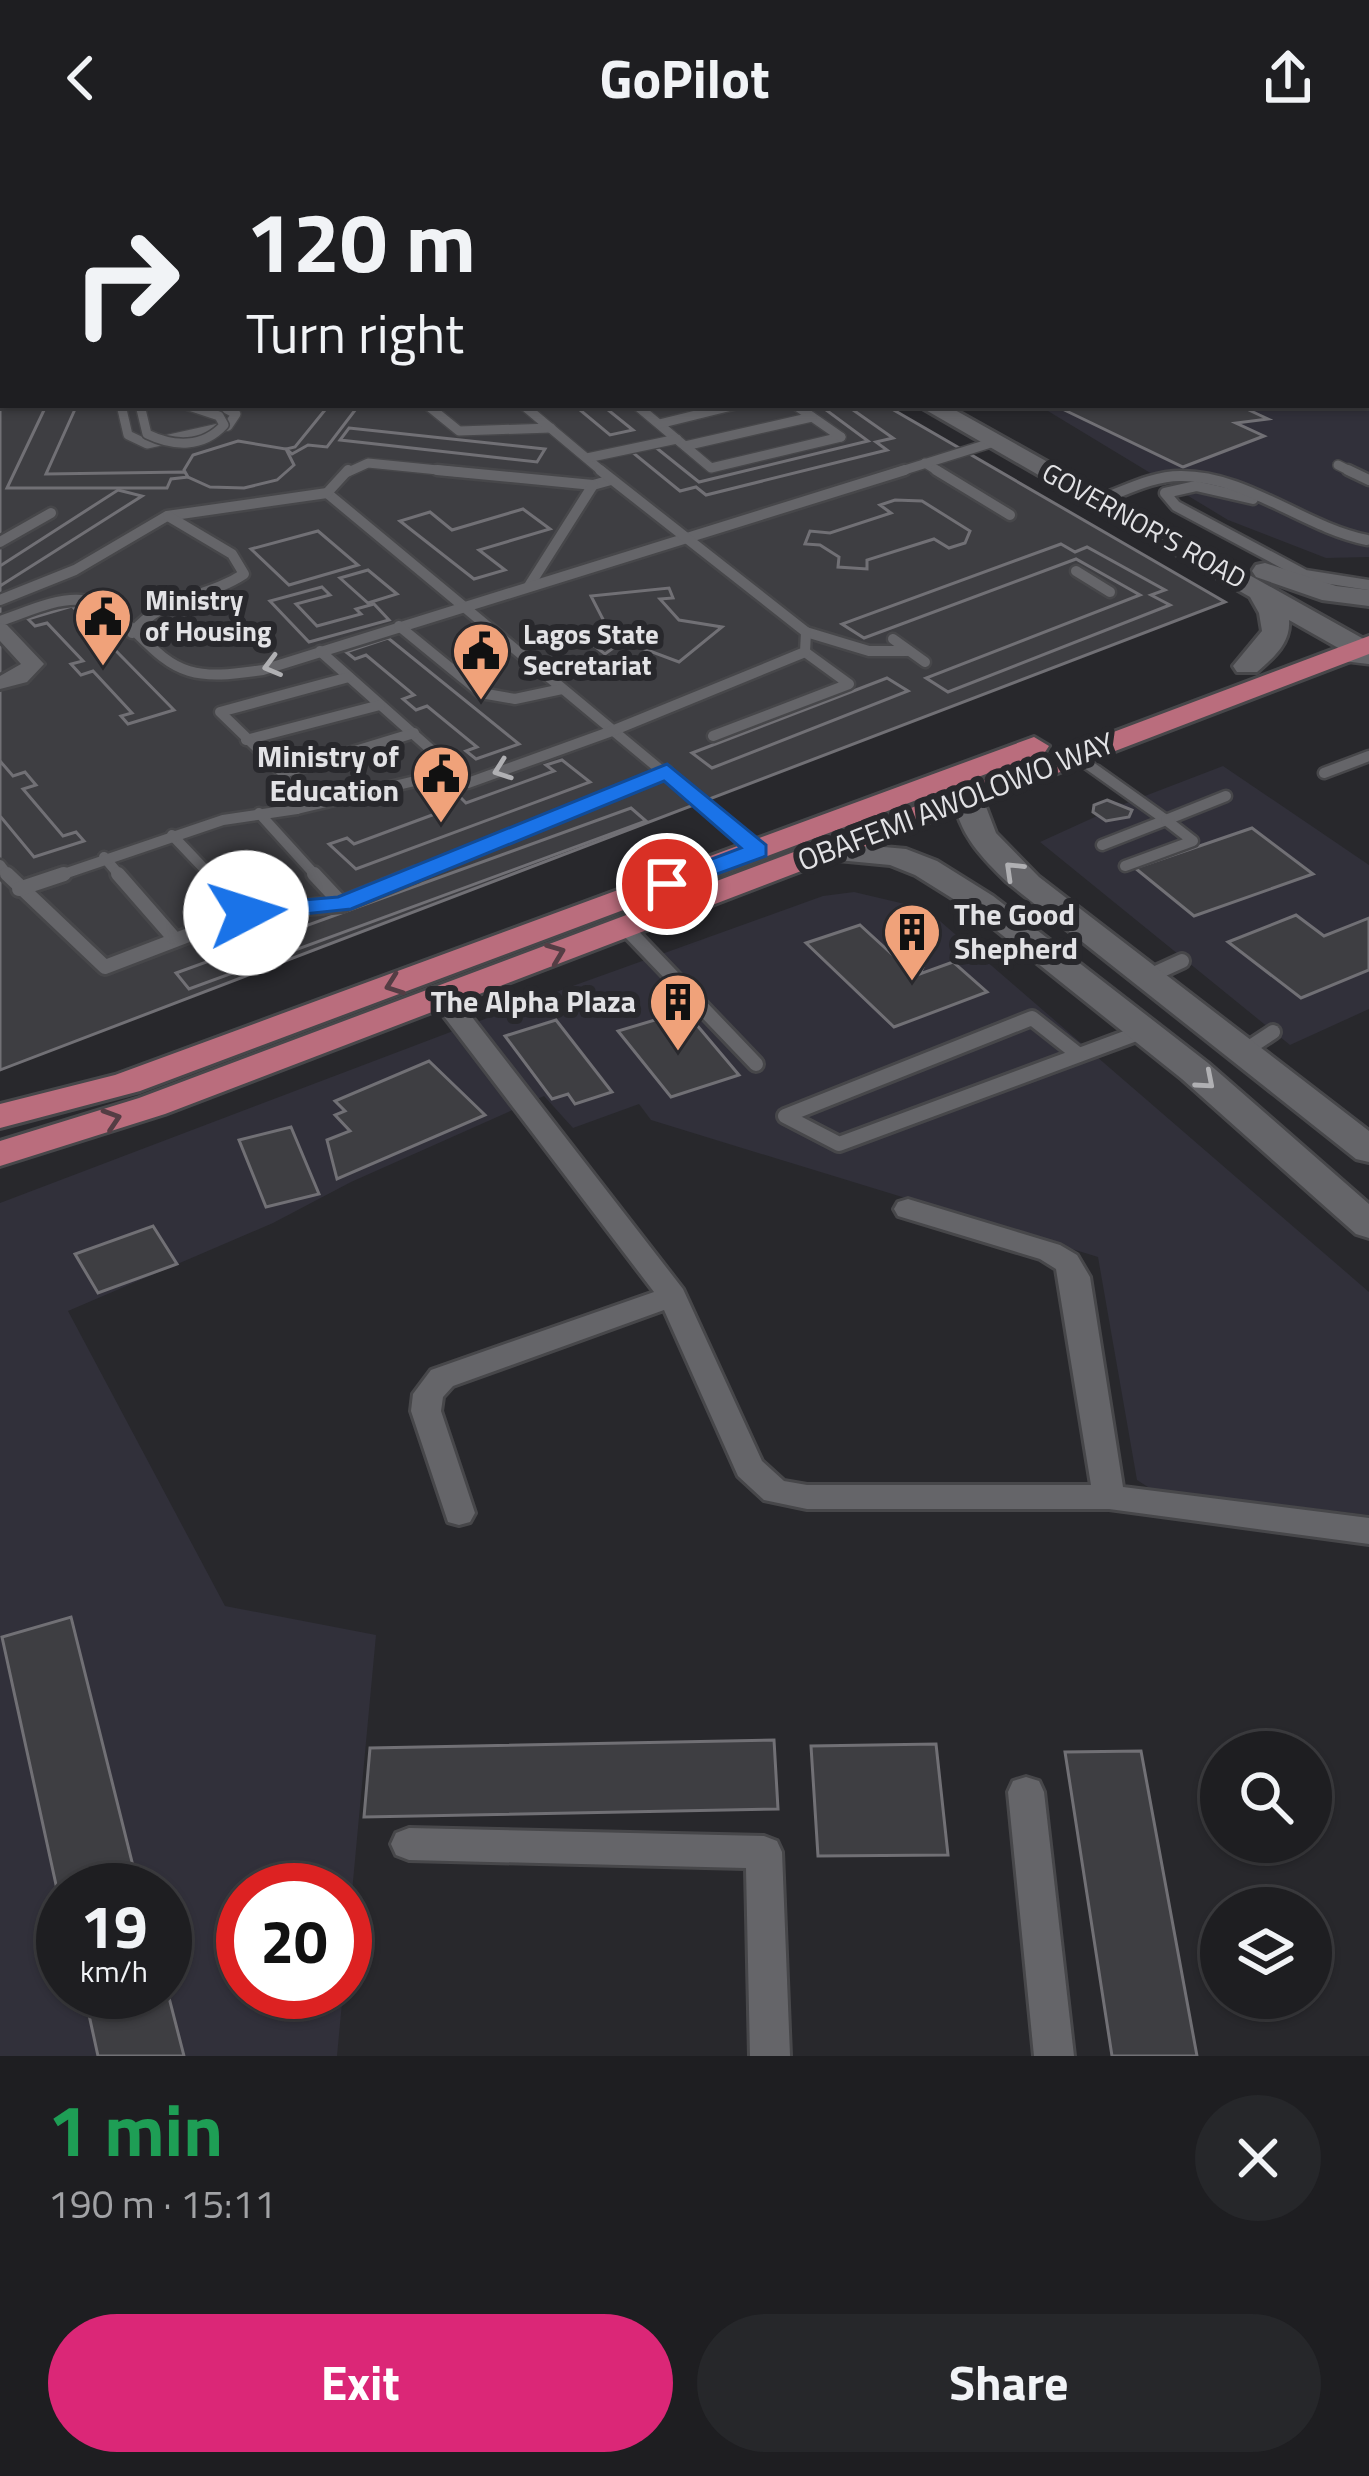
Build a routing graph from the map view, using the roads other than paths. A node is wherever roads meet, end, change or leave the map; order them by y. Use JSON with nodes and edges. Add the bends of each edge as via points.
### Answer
{"nodes":[{"id":1,"x":122,"y":408,"type":"edge"},
{"id":2,"x":141,"y":408,"type":"edge"},
{"id":3,"x":195,"y":408,"type":"edge"},
{"id":4,"x":225,"y":408,"type":"edge"},
{"id":5,"x":431,"y":408,"type":"edge"},
{"id":6,"x":527,"y":408,"type":"edge"},
{"id":7,"x":640,"y":408,"type":"edge"},
{"id":8,"x":724,"y":408,"type":"edge"},
{"id":9,"x":799,"y":408,"type":"edge"},
{"id":10,"x":934,"y":408,"type":"edge"},
{"id":11,"x":979,"y":408,"type":"edge"},
{"id":12,"x":812,"y":417,"type":"junction"},
{"id":13,"x":659,"y":424,"type":"junction"},
{"id":14,"x":551,"y":428,"type":"junction"},
{"id":15,"x":681,"y":442,"type":"junction"},
{"id":16,"x":994,"y":442,"type":"junction"},
{"id":17,"x":586,"y":458,"type":"junction"},
{"id":18,"x":925,"y":463,"type":"junction"},
{"id":19,"x":1338,"y":465,"type":"dead end"},
{"id":20,"x":611,"y":480,"type":"junction"},
{"id":21,"x":1369,"y":481,"type":"edge"},
{"id":22,"x":593,"y":485,"type":"junction"},
{"id":23,"x":328,"y":493,"type":"junction"},
{"id":24,"x":1112,"y":495,"type":"junction"},
{"id":25,"x":1253,"y":499,"type":"junction"},
{"id":26,"x":51,"y":513,"type":"dead end"},
{"id":27,"x":1010,"y":515,"type":"dead end"},
{"id":28,"x":167,"y":516,"type":"junction"},
{"id":29,"x":682,"y":539,"type":"junction"},
{"id":30,"x":1366,"y":540,"type":"edge"},
{"id":31,"x":0,"y":542,"type":"edge"},
{"id":32,"x":1076,"y":571,"type":"dead end"},
{"id":33,"x":1262,"y":580,"type":"junction"},
{"id":34,"x":1369,"y":585,"type":"edge"},
{"id":35,"x":529,"y":586,"type":"junction"},
{"id":36,"x":1110,"y":592,"type":"dead end"},
{"id":37,"x":0,"y":600,"type":"edge"},
{"id":38,"x":463,"y":606,"type":"junction"},
{"id":39,"x":399,"y":626,"type":"junction"},
{"id":40,"x":1,"y":628,"type":"edge"},
{"id":41,"x":806,"y":632,"type":"junction"},
{"id":42,"x":132,"y":633,"type":"junction"},
{"id":43,"x":1360,"y":635,"type":"edge"},
{"id":44,"x":892,"y":639,"type":"dead end"},
{"id":45,"x":23,"y":650,"type":"junction"},
{"id":46,"x":320,"y":651,"type":"junction"},
{"id":47,"x":908,"y":651,"type":"junction"},
{"id":48,"x":805,"y":652,"type":"junction"},
{"id":49,"x":0,"y":656,"type":"edge"},
{"id":50,"x":925,"y":662,"type":"dead end"},
{"id":51,"x":1247,"y":666,"type":"junction"},
{"id":52,"x":349,"y":677,"type":"junction"},
{"id":53,"x":0,"y":683,"type":"edge"},
{"id":54,"x":562,"y":688,"type":"junction"},
{"id":55,"x":380,"y":705,"type":"junction"},
{"id":56,"x":612,"y":731,"type":"junction"},
{"id":57,"x":414,"y":733,"type":"junction"},
{"id":58,"x":713,"y":736,"type":"dead end"},
{"id":59,"x":246,"y":740,"type":"junction"},
{"id":60,"x":1076,"y":756,"type":"junction"},
{"id":61,"x":1369,"y":756,"type":"edge"},
{"id":62,"x":667,"y":771,"type":"junction"},
{"id":63,"x":283,"y":772,"type":"junction"},
{"id":64,"x":1324,"y":772,"type":"dead end"},
{"id":65,"x":468,"y":783,"type":"junction"},
{"id":66,"x":1226,"y":796,"type":"dead end"},
{"id":67,"x":969,"y":798,"type":"junction"},
{"id":68,"x":297,"y":808,"type":"junction"},
{"id":69,"x":259,"y":813,"type":"junction"},
{"id":70,"x":1166,"y":820,"type":"junction"},
{"id":71,"x":172,"y":835,"type":"junction"},
{"id":72,"x":1102,"y":844,"type":"dead end"},
{"id":73,"x":758,"y":850,"type":"junction"},
{"id":74,"x":828,"y":851,"type":"junction"},
{"id":75,"x":104,"y":857,"type":"junction"},
{"id":76,"x":0,"y":865,"type":"edge"},
{"id":77,"x":1125,"y":866,"type":"dead end"},
{"id":78,"x":19,"y":889,"type":"junction"},
{"id":79,"x":342,"y":904,"type":"junction"},
{"id":80,"x":246,"y":913,"type":"junction"},
{"id":81,"x":1080,"y":926,"type":"junction"},
{"id":82,"x":625,"y":927,"type":"junction"},
{"id":83,"x":173,"y":937,"type":"junction"},
{"id":84,"x":1035,"y":944,"type":"junction"},
{"id":85,"x":1182,"y":961,"type":"dead end"},
{"id":86,"x":1147,"y":977,"type":"junction"},
{"id":87,"x":442,"y":996,"type":"junction"},
{"id":88,"x":1144,"y":1030,"type":"junction"},
{"id":89,"x":1079,"y":1055,"type":"junction"},
{"id":90,"x":756,"y":1064,"type":"dead end"},
{"id":91,"x":127,"y":1083,"type":"junction"},
{"id":92,"x":0,"y":1101,"type":"edge"},
{"id":93,"x":0,"y":1116,"type":"edge"},
{"id":94,"x":1366,"y":1143,"type":"edge"},
{"id":95,"x":0,"y":1154,"type":"edge"},
{"id":96,"x":908,"y":1209,"type":"dead end"},
{"id":97,"x":1369,"y":1225,"type":"edge"},
{"id":98,"x":673,"y":1296,"type":"junction"},
{"id":99,"x":1109,"y":1497,"type":"junction"},
{"id":100,"x":459,"y":1513,"type":"dead end"},
{"id":101,"x":1369,"y":1531,"type":"edge"},
{"id":102,"x":1026,"y":1792,"type":"dead end"},
{"id":103,"x":409,"y":1844,"type":"dead end"},
{"id":104,"x":770,"y":2056,"type":"edge"},
{"id":105,"x":1054,"y":2056,"type":"edge"}],
"edges":[{"from":1,"to":4,"type":"lane","via":[[128,435],[147,444],[227,426],[236,414]]},
{"from":2,"to":3,"type":"lane","bridge":true,"via":[[147,434],[163,442],[203,441],[222,430],[219,416]]},
{"from":5,"to":14,"type":"lane","via":[[459,431]]},
{"from":6,"to":14,"type":"lane"},
{"from":7,"to":13,"type":"lane"},
{"from":8,"to":13,"type":"lane"},
{"from":9,"to":12,"type":"lane"},
{"from":10,"to":16,"type":"street","name":"GOVERNOR'S ROAD"},
{"from":11,"to":24,"type":"street","name":"GOVERNOR'S ROAD"},
{"from":12,"to":15,"type":"lane"},
{"from":12,"to":15,"type":"lane","via":[[841,437],[711,468]]},
{"from":13,"to":15,"type":"lane"},
{"from":14,"to":17,"type":"lane"},
{"from":15,"to":17,"type":"lane"},
{"from":16,"to":18,"type":"lane"},
{"from":16,"to":24,"type":"street","name":"GOVERNOR'S ROAD"},
{"from":17,"to":20,"type":"lane"},
{"from":18,"to":27,"type":"lane"},
{"from":18,"to":29,"type":"lane"},
{"from":19,"to":21,"type":"lane"},
{"from":20,"to":22,"type":"lane"},
{"from":20,"to":29,"type":"lane"},
{"from":22,"to":23,"type":"lane","via":[[387,462],[351,467]]},
{"from":22,"to":35,"type":"lane"},
{"from":23,"to":28,"type":"lane"},
{"from":23,"to":38,"type":"lane"},
{"from":24,"to":25,"type":"lane","via":[[1195,476]]},
{"from":24,"to":33,"type":"street","name":"GOVERNOR'S ROAD"},
{"from":25,"to":30,"type":"lane","via":[[1322,531]]},
{"from":25,"to":34,"type":"lane","via":[[1198,487],[1165,494],[1305,575]]},
{"from":26,"to":31,"type":"lane"},
{"from":28,"to":37,"type":"lane","via":[[75,570]]},
{"from":28,"to":42,"type":"lane","via":[[232,554],[244,574],[231,585],[158,604]]},
{"from":29,"to":35,"type":"lane"},
{"from":29,"to":41,"type":"lane"},
{"from":32,"to":36,"type":"lane"},
{"from":33,"to":43,"type":"street","name":"GOVERNOR'S ROAD"},
{"from":33,"to":43,"type":"street","via":[[1332,594]]},
{"from":33,"to":51,"type":"street","via":[[1277,628]]},
{"from":35,"to":38,"type":"lane"},
{"from":38,"to":39,"type":"lane"},
{"from":38,"to":54,"type":"lane"},
{"from":39,"to":46,"type":"lane"},
{"from":39,"to":54,"type":"lane","via":[[482,693],[515,699]]},
{"from":40,"to":42,"type":"lane","via":[[83,599]]},
{"from":40,"to":45,"type":"street"},
{"from":41,"to":47,"type":"lane","via":[[885,655]]},
{"from":41,"to":48,"type":"lane"},
{"from":46,"to":42,"type":"lane","one_way":true,"via":[[221,675],[186,671]]},
{"from":43,"to":51,"type":"main road","name":"OBAFEMI AWOLOWO WAY"},
{"from":43,"to":60,"type":"main road","name":"OBAFEMI AWOLOWO WAY"},
{"from":44,"to":47,"type":"lane"},
{"from":45,"to":49,"type":"lane"},
{"from":45,"to":53,"type":"street","via":[[29,671]]},
{"from":46,"to":52,"type":"lane"},
{"from":47,"to":50,"type":"lane"},
{"from":48,"to":56,"type":"lane"},
{"from":48,"to":58,"type":"lane","via":[[850,684]]},
{"from":51,"to":73,"type":"main road","name":"OBAFEMI AWOLOWO WAY"},
{"from":52,"to":55,"type":"lane"},
{"from":52,"to":59,"type":"lane","via":[[220,712]]},
{"from":54,"to":56,"type":"lane"},
{"from":55,"to":57,"type":"lane"},
{"from":55,"to":59,"type":"lane"},
{"from":56,"to":62,"type":"lane"},
{"from":56,"to":65,"type":"lane","one_way":true},
{"from":57,"to":63,"type":"lane"},
{"from":57,"to":65,"type":"lane"},
{"from":59,"to":63,"type":"lane"},
{"from":60,"to":67,"type":"main road","name":"OBAFEMI AWOLOWO WAY"},
{"from":60,"to":70,"type":"lane"},
{"from":61,"to":64,"type":"lane"},
{"from":62,"to":73,"type":"lane"},
{"from":62,"to":79,"type":"lane"},
{"from":63,"to":68,"type":"lane"},
{"from":65,"to":68,"type":"lane","via":[[436,776]]},
{"from":66,"to":70,"type":"lane"},
{"from":67,"to":74,"type":"main road","name":"OBAFEMI AWOLOWO WAY"},
{"from":81,"to":67,"type":"street","one_way":true,"via":[[988,843]]},
{"from":68,"to":69,"type":"lane"},
{"from":69,"to":71,"type":"lane"},
{"from":69,"to":79,"type":"lane"},
{"from":70,"to":72,"type":"lane"},
{"from":70,"to":77,"type":"lane","via":[[1193,841]]},
{"from":71,"to":75,"type":"lane"},
{"from":71,"to":80,"type":"lane"},
{"from":73,"to":91,"type":"main road","name":"OBAFEMI AWOLOWO WAY","one_way":true},
{"from":74,"to":82,"type":"main road","name":"OBAFEMI AWOLOWO WAY"},
{"from":74,"to":84,"type":"street","via":[[895,856],[926,868]]},
{"from":75,"to":78,"type":"lane"},
{"from":75,"to":83,"type":"lane"},
{"from":76,"to":78,"type":"lane"},
{"from":78,"to":83,"type":"lane","via":[[105,967]]},
{"from":79,"to":80,"type":"lane"},
{"from":80,"to":83,"type":"lane"},
{"from":81,"to":84,"type":"street"},
{"from":81,"to":86,"type":"street"},
{"from":87,"to":82,"type":"main road","name":"OBAFEMI AWOLOWO WAY","one_way":true},
{"from":82,"to":90,"type":"lane"},
{"from":84,"to":88,"type":"street"},
{"from":85,"to":86,"type":"lane"},
{"from":86,"to":94,"type":"street","via":[[1258,1041]]},
{"from":95,"to":87,"type":"main road","name":"OBAFEMI AWOLOWO WAY","one_way":true},
{"from":87,"to":98,"type":"street"},
{"from":88,"to":89,"type":"lane"},
{"from":88,"to":97,"type":"street","one_way":true},
{"from":89,"to":89,"type":"lane","via":[[839,1144],[784,1116],[1032,1018]]},
{"from":91,"to":92,"type":"main road"},
{"from":91,"to":93,"type":"main road","name":"OBAFEMI AWOLOWO WAY"},
{"from":96,"to":99,"type":"street","via":[[1067,1262]]},
{"from":98,"to":99,"type":"street","via":[[748,1468],[775,1491]]},
{"from":98,"to":100,"type":"street","via":[[442,1378],[426,1411]]},
{"from":99,"to":101,"type":"street"},
{"from":102,"to":105,"type":"street"},
{"from":103,"to":104,"type":"street","via":[[764,1852]]}]}
